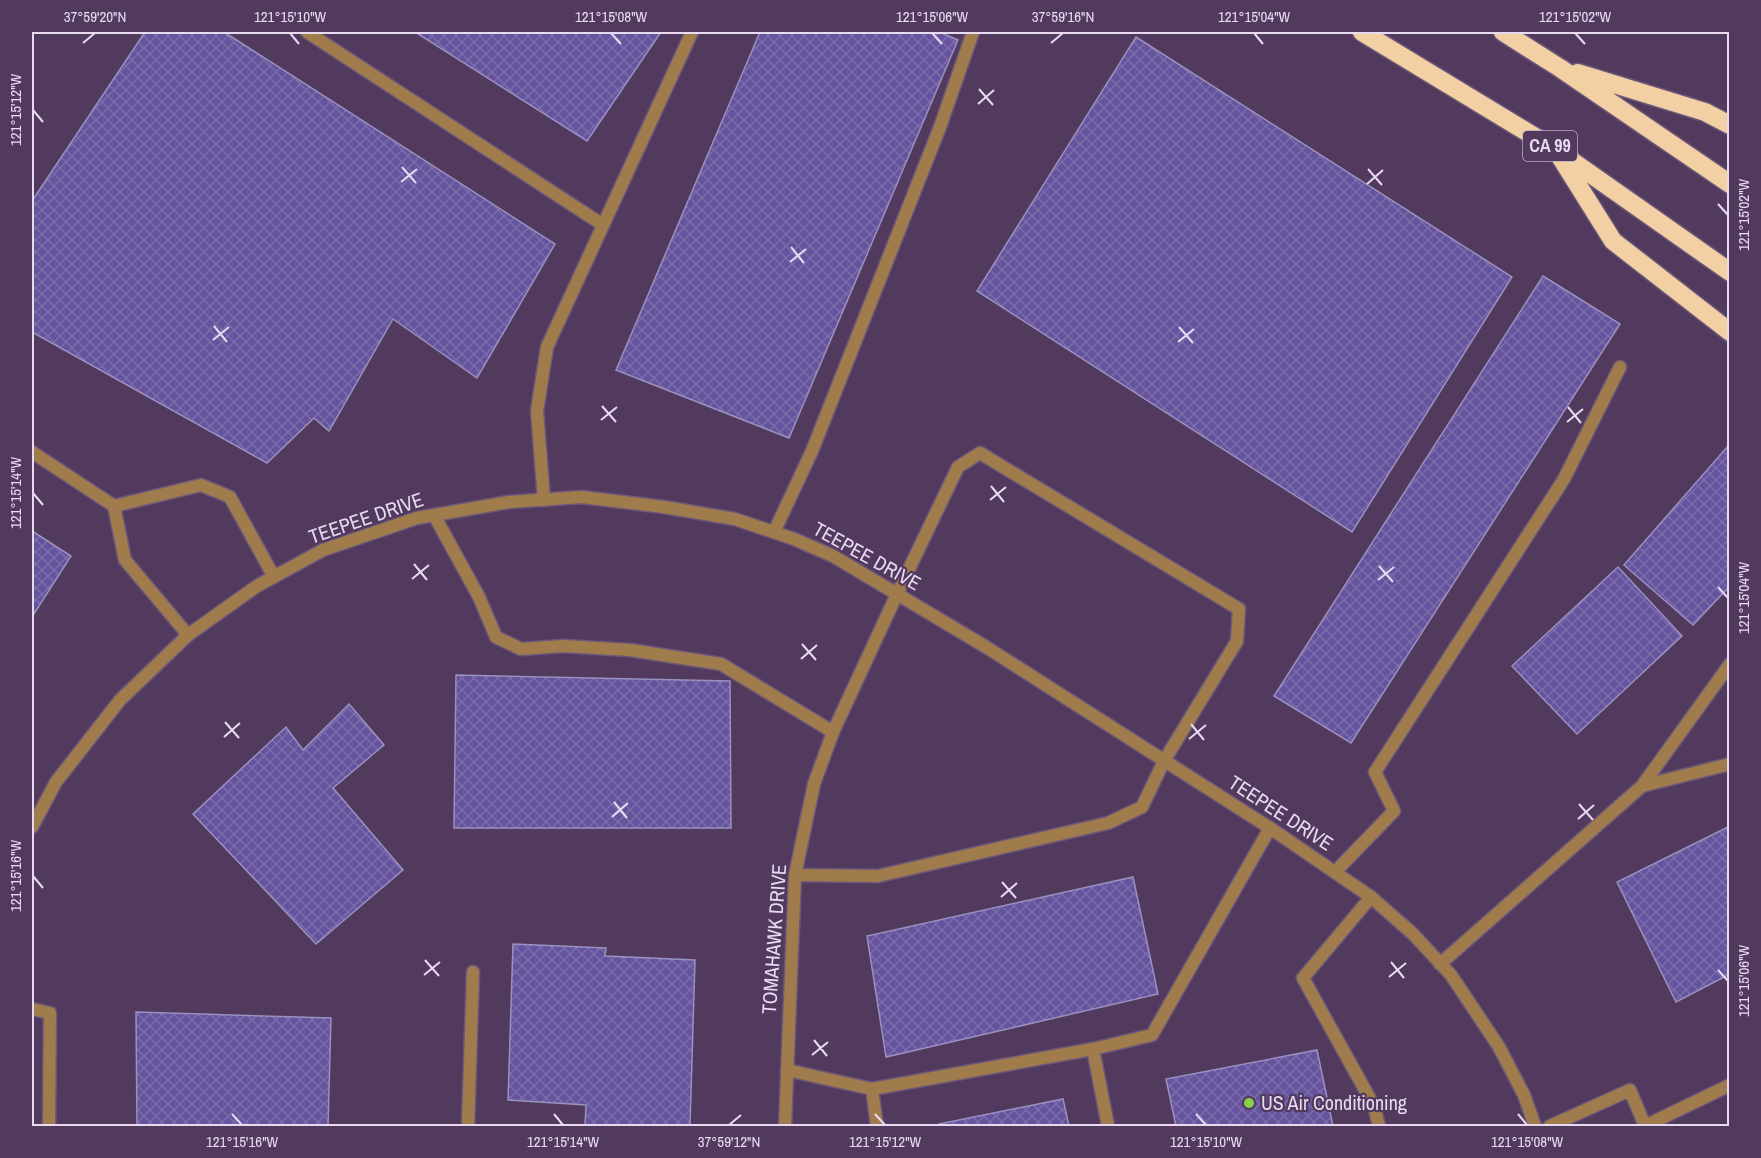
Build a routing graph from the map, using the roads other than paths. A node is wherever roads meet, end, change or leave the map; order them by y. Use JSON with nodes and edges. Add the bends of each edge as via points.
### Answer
{"nodes":[{"id":1,"x":307,"y":32,"type":"edge"},
{"id":2,"x":692,"y":32,"type":"edge"},
{"id":3,"x":973,"y":32,"type":"edge"},
{"id":4,"x":1362,"y":32,"type":"edge"},
{"id":5,"x":1503,"y":32,"type":"edge"},
{"id":6,"x":1560,"y":68,"type":"junction"},
{"id":7,"x":1730,"y":125,"type":"edge"},
{"id":8,"x":1555,"y":149,"type":"junction"},
{"id":9,"x":1730,"y":184,"type":"edge"},
{"id":10,"x":603,"y":225,"type":"junction"},
{"id":11,"x":1730,"y":272,"type":"edge"},
{"id":12,"x":1730,"y":332,"type":"edge"},
{"id":13,"x":1620,"y":367,"type":"dead end"},
{"id":14,"x":32,"y":452,"type":"edge"},
{"id":15,"x":544,"y":500,"type":"junction"},
{"id":16,"x":114,"y":506,"type":"junction"},
{"id":17,"x":434,"y":515,"type":"junction"},
{"id":18,"x":774,"y":532,"type":"junction"},
{"id":19,"x":274,"y":577,"type":"junction"},
{"id":20,"x":897,"y":594,"type":"junction"},
{"id":21,"x":188,"y":635,"type":"junction"},
{"id":22,"x":1730,"y":664,"type":"edge"},
{"id":23,"x":833,"y":732,"type":"junction"},
{"id":24,"x":1164,"y":761,"type":"junction"},
{"id":25,"x":1730,"y":764,"type":"edge"},
{"id":26,"x":1642,"y":786,"type":"junction"},
{"id":27,"x":32,"y":827,"type":"edge"},
{"id":28,"x":1270,"y":828,"type":"junction"},
{"id":29,"x":1335,"y":872,"type":"junction"},
{"id":30,"x":795,"y":875,"type":"junction"},
{"id":31,"x":1371,"y":897,"type":"junction"},
{"id":32,"x":1440,"y":964,"type":"junction"},
{"id":33,"x":473,"y":972,"type":"dead end"},
{"id":34,"x":32,"y":1009,"type":"edge"},
{"id":35,"x":1093,"y":1049,"type":"junction"},
{"id":36,"x":787,"y":1070,"type":"junction"},
{"id":37,"x":1730,"y":1084,"type":"edge"},
{"id":38,"x":872,"y":1089,"type":"junction"},
{"id":39,"x":49,"y":1126,"type":"edge"},
{"id":40,"x":468,"y":1126,"type":"edge"},
{"id":41,"x":785,"y":1126,"type":"edge"},
{"id":42,"x":877,"y":1126,"type":"edge"},
{"id":43,"x":1108,"y":1126,"type":"edge"},
{"id":44,"x":1379,"y":1126,"type":"edge"},
{"id":45,"x":1535,"y":1126,"type":"edge"},
{"id":46,"x":1550,"y":1126,"type":"edge"}],
"edges":[{"from":1,"to":10,"type":"street"},
{"from":2,"to":10,"type":"street"},
{"from":3,"to":18,"type":"street","via":[[940,128],[812,451]]},
{"from":4,"to":8,"type":"highway","number":"CA 99"},
{"from":5,"to":6,"type":"highway"},
{"from":6,"to":7,"type":"highway","via":[[1705,112]]},
{"from":6,"to":9,"type":"highway"},
{"from":8,"to":11,"type":"highway","number":"CA 99"},
{"from":8,"to":12,"type":"highway","via":[[1613,241]]},
{"from":10,"to":15,"type":"street","via":[[547,346],[537,411]]},
{"from":13,"to":29,"type":"street","via":[[1564,479],[1375,772],[1394,811]]},
{"from":14,"to":16,"type":"street"},
{"from":15,"to":17,"type":"street","name":"TEEPEE DRIVE"},
{"from":15,"to":18,"type":"street","name":"TEEPEE DRIVE","via":[[582,497],[664,507],[735,519]]},
{"from":16,"to":19,"type":"street","via":[[201,485],[230,497]]},
{"from":16,"to":21,"type":"street","via":[[125,560]]},
{"from":17,"to":19,"type":"street","name":"TEEPEE DRIVE","via":[[322,550]]},
{"from":17,"to":23,"type":"street","via":[[496,637],[521,649],[563,646],[630,650],[721,664]]},
{"from":18,"to":20,"type":"street","name":"TEEPEE DRIVE","via":[[833,556]]},
{"from":19,"to":21,"type":"street","name":"TEEPEE DRIVE"},
{"from":20,"to":23,"type":"street","name":"TOMAHAWK DRIVE"},
{"from":20,"to":24,"type":"street","name":"TEEPEE DRIVE"},
{"from":20,"to":24,"type":"street","name":"TOMAHAWK DRIVE","via":[[958,467],[980,453],[1239,609],[1237,641]]},
{"from":21,"to":27,"type":"street","name":"TEEPEE DRIVE","via":[[120,700],[56,782]]},
{"from":22,"to":26,"type":"street"},
{"from":23,"to":30,"type":"street","name":"TOMAHAWK DRIVE","via":[[814,784]]},
{"from":24,"to":28,"type":"street","name":"TEEPEE DRIVE"},
{"from":24,"to":30,"type":"street","via":[[1142,807],[1108,823],[878,876]]},
{"from":25,"to":26,"type":"street"},
{"from":26,"to":32,"type":"street"},
{"from":28,"to":29,"type":"street","name":"TEEPEE DRIVE"},
{"from":28,"to":35,"type":"street","via":[[1152,1035]]},
{"from":29,"to":31,"type":"street","name":"TEEPEE DRIVE"},
{"from":30,"to":36,"type":"street","name":"TOMAHAWK DRIVE"},
{"from":31,"to":32,"type":"street","name":"TEEPEE DRIVE"},
{"from":31,"to":44,"type":"street","via":[[1303,978],[1374,1106]]},
{"from":32,"to":45,"type":"street","name":"TEEPEE DRIVE","via":[[1499,1047]]},
{"from":33,"to":40,"type":"street"},
{"from":34,"to":39,"type":"street","via":[[50,1013]]},
{"from":35,"to":38,"type":"street"},
{"from":35,"to":43,"type":"street"},
{"from":36,"to":38,"type":"street"},
{"from":36,"to":41,"type":"street","name":"TOMAHAWK DRIVE"},
{"from":37,"to":46,"type":"street","via":[[1645,1126],[1630,1090]]},
{"from":38,"to":42,"type":"street"}]}
